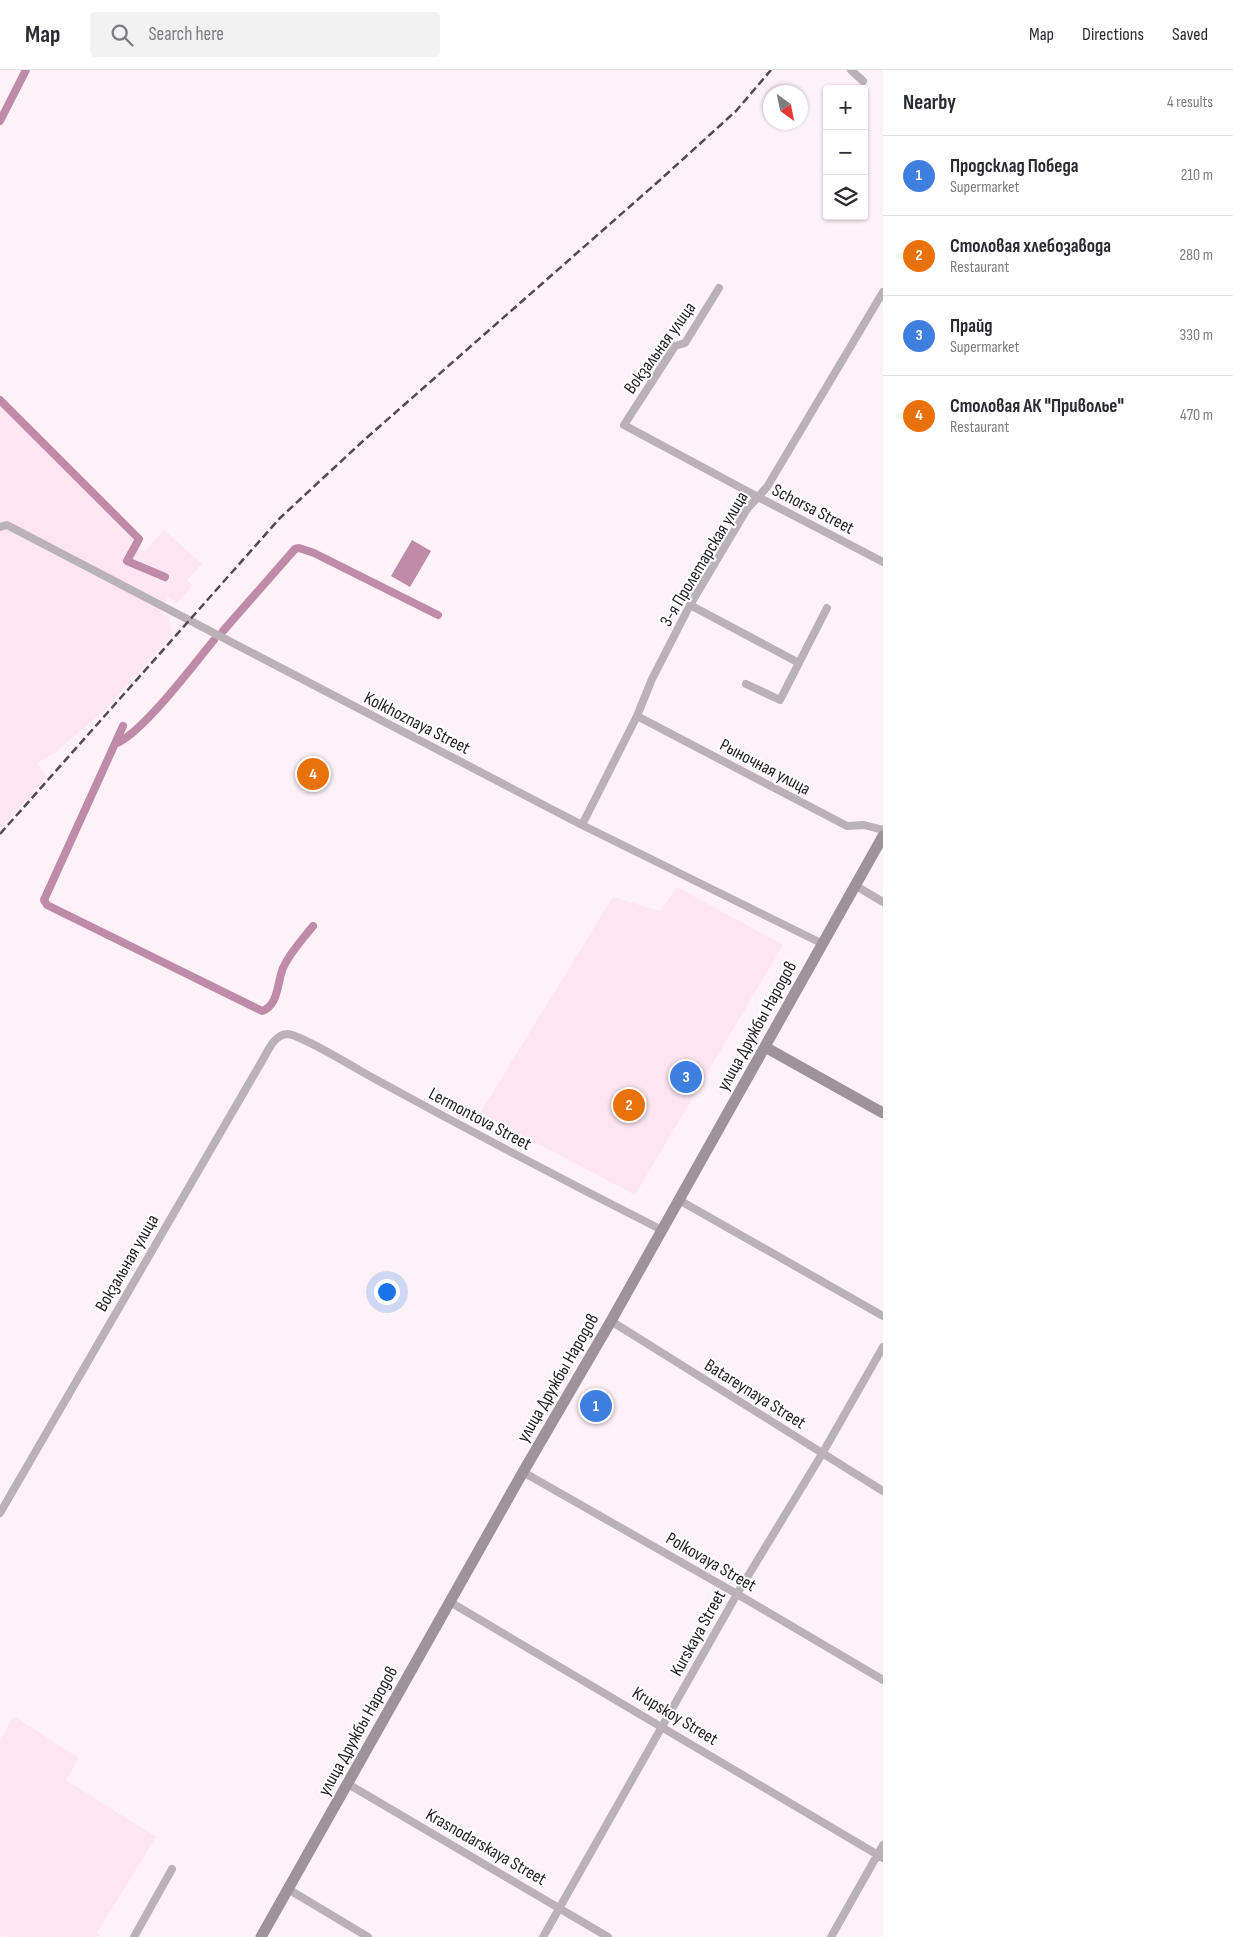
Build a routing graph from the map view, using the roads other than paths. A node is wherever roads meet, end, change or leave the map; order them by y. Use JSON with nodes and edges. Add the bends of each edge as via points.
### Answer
{"nodes":[{"id":1,"x":851,"y":70,"type":"edge"},
{"id":2,"x":863,"y":81,"type":"dead end"},
{"id":3,"x":720,"y":288,"type":"dead end"},
{"id":4,"x":883,"y":292,"type":"edge"},
{"id":5,"x":624,"y":425,"type":"joint"},
{"id":6,"x":758,"y":497,"type":"junction"},
{"id":7,"x":0,"y":527,"type":"edge"},
{"id":8,"x":883,"y":562,"type":"edge"},
{"id":9,"x":690,"y":605,"type":"junction"},
{"id":10,"x":827,"y":608,"type":"dead end"},
{"id":11,"x":799,"y":663,"type":"junction"},
{"id":12,"x":746,"y":684,"type":"dead end"},
{"id":13,"x":637,"y":716,"type":"junction"},
{"id":14,"x":582,"y":825,"type":"junction"},
{"id":15,"x":883,"y":830,"type":"edge"},
{"id":16,"x":883,"y":836,"type":"edge"},
{"id":17,"x":856,"y":886,"type":"junction"},
{"id":18,"x":883,"y":902,"type":"edge"},
{"id":19,"x":823,"y":944,"type":"junction"},
{"id":20,"x":774,"y":1031,"type":"junction"},
{"id":21,"x":285,"y":1034,"type":"joint"},
{"id":22,"x":765,"y":1047,"type":"junction"},
{"id":23,"x":785,"y":1058,"type":"junction"},
{"id":24,"x":752,"y":1070,"type":"junction"},
{"id":25,"x":883,"y":1113,"type":"edge"},
{"id":26,"x":679,"y":1200,"type":"junction"},
{"id":27,"x":662,"y":1230,"type":"junction"},
{"id":28,"x":883,"y":1316,"type":"edge"},
{"id":29,"x":611,"y":1321,"type":"junction"},
{"id":30,"x":883,"y":1347,"type":"edge"},
{"id":31,"x":822,"y":1454,"type":"junction"},
{"id":32,"x":523,"y":1472,"type":"junction"},
{"id":33,"x":883,"y":1492,"type":"edge"},
{"id":34,"x":0,"y":1513,"type":"edge"},
{"id":35,"x":737,"y":1594,"type":"junction"},
{"id":36,"x":450,"y":1602,"type":"junction"},
{"id":37,"x":883,"y":1680,"type":"edge"},
{"id":38,"x":663,"y":1727,"type":"junction"},
{"id":39,"x":348,"y":1784,"type":"junction"},
{"id":40,"x":883,"y":1845,"type":"edge"},
{"id":41,"x":880,"y":1856,"type":"edge"},
{"id":42,"x":172,"y":1869,"type":"dead end"},
{"id":43,"x":288,"y":1889,"type":"junction"},
{"id":44,"x":559,"y":1908,"type":"junction"},
{"id":45,"x":134,"y":1937,"type":"edge"},
{"id":46,"x":261,"y":1937,"type":"edge"},
{"id":47,"x":368,"y":1937,"type":"edge"},
{"id":48,"x":543,"y":1937,"type":"edge"},
{"id":49,"x":608,"y":1937,"type":"edge"},
{"id":50,"x":831,"y":1937,"type":"edge"}],
"edges":[{"from":1,"to":2,"type":"street"},
{"from":3,"to":5,"type":"street","name":"Вокзальная улица","via":[[685,344],[675,346]]},
{"from":4,"to":6,"type":"street","name":"3-я Пролетарская улица"},
{"from":5,"to":6,"type":"street","name":"Schorsa Street"},
{"from":6,"to":8,"type":"street","name":"Schorsa Street"},
{"from":6,"to":9,"type":"street","name":"3-я Пролетарская улица","via":[[747,509]]},
{"from":7,"to":14,"type":"street","name":"Kolkhoznaya Street","via":[[7,525]]},
{"from":9,"to":11,"type":"street"},
{"from":9,"to":13,"type":"street","name":"3-я Пролетарская улица"},
{"from":10,"to":11,"type":"street"},
{"from":11,"to":12,"type":"street","via":[[780,700]]},
{"from":13,"to":14,"type":"street","name":"3-я Пролетарская улица"},
{"from":13,"to":15,"type":"street","name":"Рыночная улица","via":[[847,826]]},
{"from":14,"to":19,"type":"street","name":"Kolkhoznaya Street"},
{"from":16,"to":17,"type":"street","name":"улица Дружбы Народов"},
{"from":17,"to":18,"type":"street"},
{"from":17,"to":19,"type":"street","name":"улица Дружбы Народов"},
{"from":19,"to":20,"type":"street","name":"улица Дружбы Народов"},
{"from":20,"to":22,"type":"street","name":"улица Дружбы Народов"},
{"from":20,"to":23,"type":"street","via":[[775,1045]]},
{"from":21,"to":27,"type":"street","name":"Lermontova Street","via":[[293,1035]]},
{"from":21,"to":34,"type":"street","name":"Вокзальная улица","via":[[276,1039],[262,1061]]},
{"from":22,"to":23,"type":"street"},
{"from":22,"to":24,"type":"street","name":"улица Дружбы Народов"},
{"from":23,"to":24,"type":"street","via":[[768,1058]]},
{"from":23,"to":25,"type":"street"},
{"from":24,"to":26,"type":"street","name":"улица Дружбы Народов"},
{"from":26,"to":27,"type":"street","name":"улица Дружбы Народов"},
{"from":26,"to":28,"type":"street"},
{"from":27,"to":29,"type":"street","name":"улица Дружбы Народов"},
{"from":29,"to":31,"type":"street","name":"Batareynaya Street"},
{"from":29,"to":32,"type":"street","name":"улица Дружбы Народов"},
{"from":30,"to":31,"type":"street","name":"Kurskaya Street"},
{"from":31,"to":33,"type":"street","name":"Batareynaya Street"},
{"from":31,"to":35,"type":"street","name":"Kurskaya Street"},
{"from":32,"to":35,"type":"street","name":"Polkovaya Street"},
{"from":32,"to":36,"type":"street","name":"улица Дружбы Народов"},
{"from":35,"to":37,"type":"street","name":"Polkovaya Street"},
{"from":35,"to":38,"type":"street","name":"Kurskaya Street"},
{"from":36,"to":38,"type":"street","name":"Krupskoy Street"},
{"from":36,"to":39,"type":"street","name":"улица Дружбы Народов"},
{"from":38,"to":41,"type":"street","name":"Krupskoy Street"},
{"from":38,"to":44,"type":"street","name":"Kurskaya Street"},
{"from":39,"to":43,"type":"street","name":"улица Дружбы Народов"},
{"from":39,"to":44,"type":"street","name":"Krasnodarskaya Street"},
{"from":40,"to":41,"type":"street"},
{"from":41,"to":50,"type":"street"},
{"from":42,"to":45,"type":"street"},
{"from":43,"to":46,"type":"street","name":"улица Дружбы Народов"},
{"from":43,"to":47,"type":"street"},
{"from":44,"to":48,"type":"street","name":"Kurskaya Street"},
{"from":44,"to":49,"type":"street","name":"Krasnodarskaya Street"}]}
